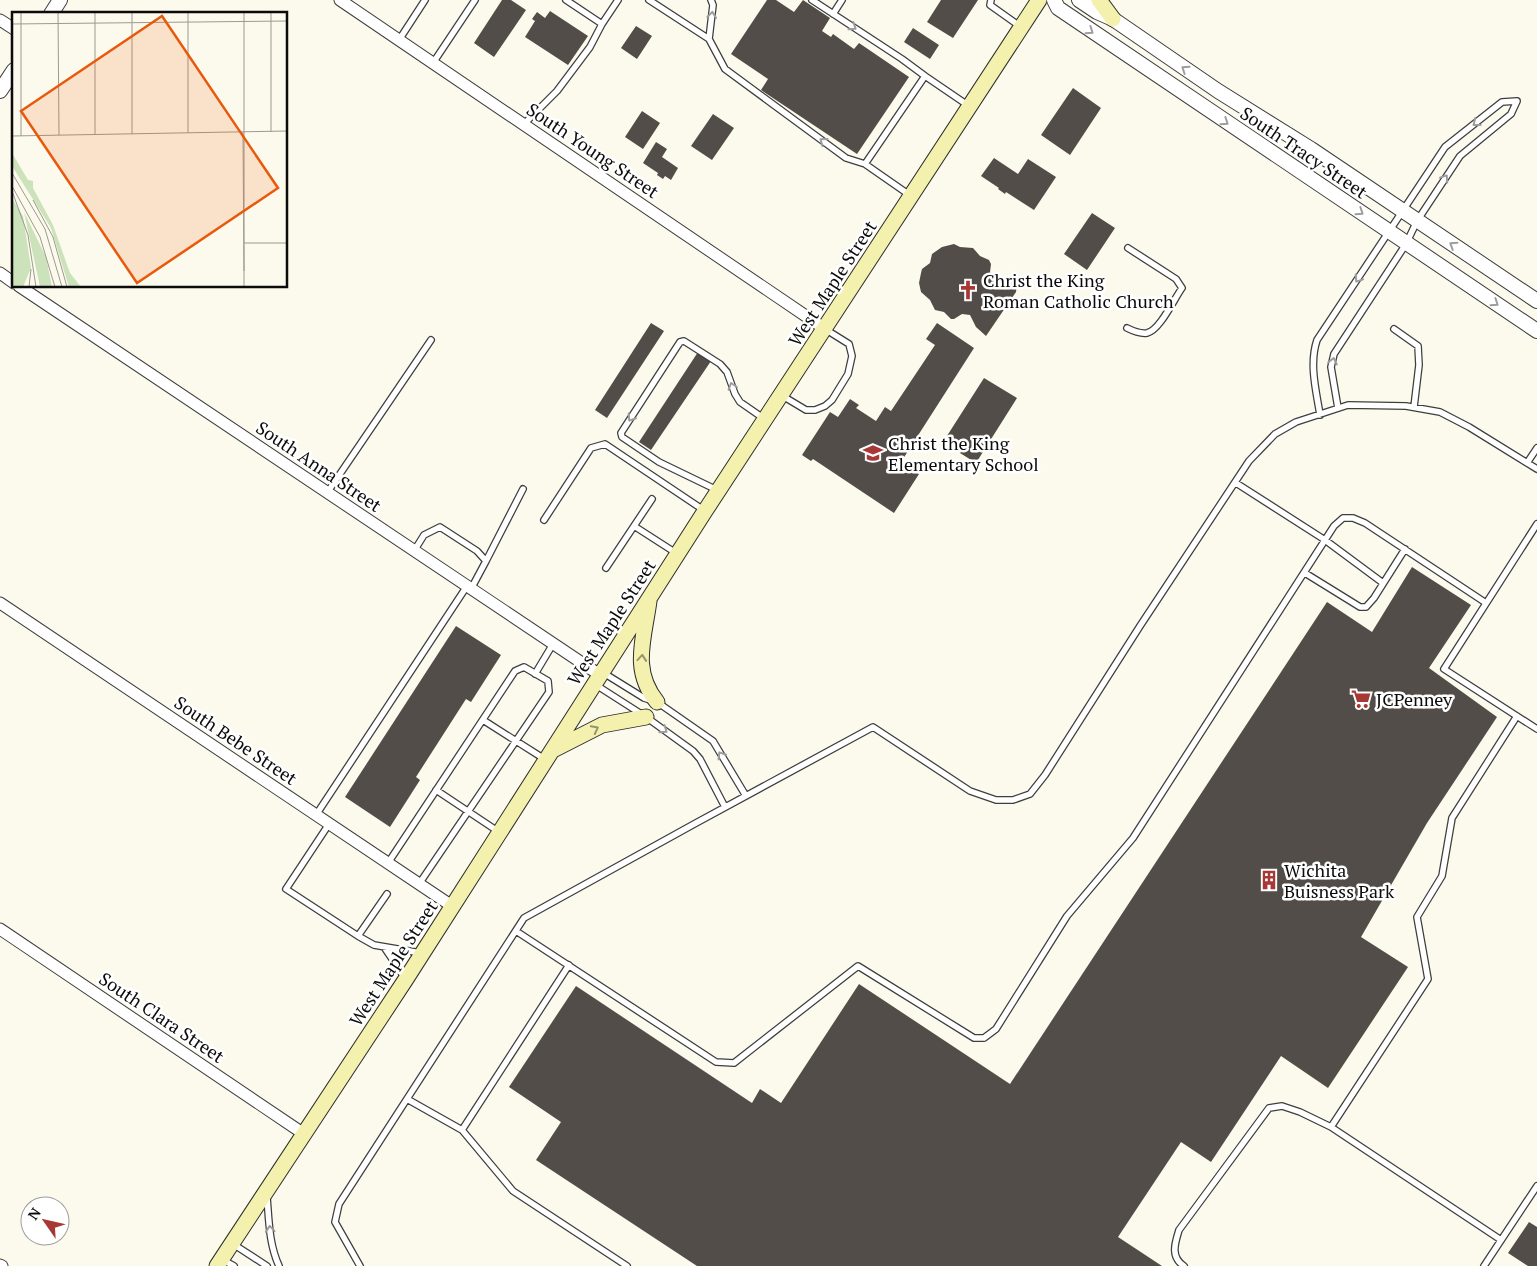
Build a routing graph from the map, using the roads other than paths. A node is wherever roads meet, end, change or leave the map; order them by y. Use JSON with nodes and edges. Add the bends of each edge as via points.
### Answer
{"nodes":[{"id":1,"x":60,"y":0,"type":"edge"},
{"id":2,"x":340,"y":0,"type":"edge"},
{"id":3,"x":425,"y":0,"type":"edge"},
{"id":4,"x":475,"y":0,"type":"edge"},
{"id":5,"x":566,"y":0,"type":"edge"},
{"id":6,"x":618,"y":0,"type":"edge"},
{"id":7,"x":650,"y":0,"type":"edge"},
{"id":8,"x":711,"y":0,"type":"edge"},
{"id":9,"x":812,"y":0,"type":"edge"},
{"id":10,"x":842,"y":0,"type":"edge"},
{"id":11,"x":991,"y":0,"type":"edge"},
{"id":12,"x":1039,"y":0,"type":"edge"},
{"id":13,"x":1054,"y":0,"type":"edge"},
{"id":14,"x":1079,"y":0,"type":"edge"},
{"id":15,"x":1099,"y":0,"type":"edge"},
{"id":16,"x":52,"y":12,"type":"edge"},
{"id":17,"x":833,"y":14,"type":"junction"},
{"id":18,"x":1113,"y":19,"type":"junction"},
{"id":19,"x":0,"y":20,"type":"edge"},
{"id":20,"x":602,"y":24,"type":"junction"},
{"id":21,"x":1021,"y":27,"type":"junction"},
{"id":22,"x":12,"y":28,"type":"edge"},
{"id":23,"x":709,"y":39,"type":"junction"},
{"id":24,"x":399,"y":40,"type":"junction"},
{"id":25,"x":433,"y":63,"type":"junction"},
{"id":26,"x":12,"y":73,"type":"edge"},
{"id":27,"x":925,"y":76,"type":"junction"},
{"id":28,"x":0,"y":91,"type":"edge"},
{"id":29,"x":969,"y":106,"type":"junction"},
{"id":30,"x":524,"y":124,"type":"junction"},
{"id":31,"x":865,"y":164,"type":"junction"},
{"id":32,"x":911,"y":196,"type":"junction"},
{"id":33,"x":1402,"y":212,"type":"junction"},
{"id":34,"x":1417,"y":221,"type":"junction"},
{"id":35,"x":1389,"y":232,"type":"junction"},
{"id":36,"x":1406,"y":244,"type":"junction"},
{"id":37,"x":1128,"y":248,"type":"dead end"},
{"id":38,"x":0,"y":273,"type":"edge"},
{"id":39,"x":12,"y":282,"type":"edge"},
{"id":40,"x":22,"y":288,"type":"edge"},
{"id":41,"x":1537,"y":300,"type":"edge"},
{"id":42,"x":1127,"y":328,"type":"dead end"},
{"id":43,"x":825,"y":329,"type":"junction"},
{"id":44,"x":1394,"y":329,"type":"dead end"},
{"id":45,"x":1537,"y":331,"type":"edge"},
{"id":46,"x":431,"y":340,"type":"dead end"},
{"id":47,"x":781,"y":396,"type":"junction"},
{"id":48,"x":1414,"y":407,"type":"junction"},
{"id":49,"x":1338,"y":408,"type":"junction"},
{"id":50,"x":1320,"y":414,"type":"junction"},
{"id":51,"x":765,"y":419,"type":"junction"},
{"id":52,"x":1537,"y":448,"type":"edge"},
{"id":53,"x":1528,"y":463,"type":"junction"},
{"id":54,"x":1537,"y":469,"type":"edge"},
{"id":55,"x":1236,"y":482,"type":"junction"},
{"id":56,"x":523,"y":489,"type":"dead end"},
{"id":57,"x":718,"y":491,"type":"junction"},
{"id":58,"x":327,"y":492,"type":"junction"},
{"id":59,"x":652,"y":499,"type":"dead end"},
{"id":60,"x":705,"y":511,"type":"junction"},
{"id":61,"x":544,"y":520,"type":"dead end"},
{"id":62,"x":1537,"y":524,"type":"edge"},
{"id":63,"x":634,"y":526,"type":"junction"},
{"id":64,"x":1326,"y":540,"type":"junction"},
{"id":65,"x":1404,"y":549,"type":"junction"},
{"id":66,"x":414,"y":551,"type":"junction"},
{"id":67,"x":677,"y":554,"type":"junction"},
{"id":68,"x":486,"y":561,"type":"junction"},
{"id":69,"x":606,"y":568,"type":"dead end"},
{"id":70,"x":1305,"y":572,"type":"junction"},
{"id":71,"x":1383,"y":583,"type":"junction"},
{"id":72,"x":469,"y":587,"type":"junction"},
{"id":73,"x":650,"y":597,"type":"junction"},
{"id":74,"x":0,"y":603,"type":"edge"},
{"id":75,"x":1486,"y":603,"type":"junction"},
{"id":76,"x":553,"y":644,"type":"junction"},
{"id":77,"x":535,"y":674,"type":"junction"},
{"id":78,"x":599,"y":677,"type":"junction"},
{"id":79,"x":658,"y":702,"type":"junction"},
{"id":80,"x":1517,"y":716,"type":"junction"},
{"id":81,"x":646,"y":717,"type":"junction"},
{"id":82,"x":482,"y":720,"type":"junction"},
{"id":83,"x":1537,"y":729,"type":"edge"},
{"id":84,"x":516,"y":741,"type":"junction"},
{"id":85,"x":548,"y":755,"type":"junction"},
{"id":86,"x":436,"y":790,"type":"junction"},
{"id":87,"x":746,"y":796,"type":"junction"},
{"id":88,"x":725,"y":807,"type":"junction"},
{"id":89,"x":468,"y":812,"type":"junction"},
{"id":90,"x":316,"y":815,"type":"junction"},
{"id":91,"x":329,"y":824,"type":"junction"},
{"id":92,"x":499,"y":832,"type":"junction"},
{"id":93,"x":388,"y":863,"type":"junction"},
{"id":94,"x":419,"y":884,"type":"junction"},
{"id":95,"x":387,"y":894,"type":"dead end"},
{"id":96,"x":452,"y":906,"type":"junction"},
{"id":97,"x":0,"y":929,"type":"edge"},
{"id":98,"x":516,"y":931,"type":"junction"},
{"id":99,"x":358,"y":936,"type":"junction"},
{"id":100,"x":384,"y":946,"type":"junction"},
{"id":101,"x":422,"y":954,"type":"junction"},
{"id":102,"x":568,"y":964,"type":"junction"},
{"id":103,"x":406,"y":979,"type":"junction"},
{"id":104,"x":407,"y":1099,"type":"junction"},
{"id":105,"x":1331,"y":1127,"type":"junction"},
{"id":106,"x":462,"y":1130,"type":"junction"},
{"id":107,"x":304,"y":1134,"type":"junction"},
{"id":108,"x":1537,"y":1186,"type":"edge"},
{"id":109,"x":266,"y":1191,"type":"junction"},
{"id":110,"x":1501,"y":1240,"type":"junction"},
{"id":111,"x":232,"y":1243,"type":"junction"},
{"id":112,"x":224,"y":1264,"type":"edge"},
{"id":113,"x":267,"y":1266,"type":"edge"},
{"id":114,"x":279,"y":1266,"type":"edge"},
{"id":115,"x":360,"y":1266,"type":"edge"},
{"id":116,"x":627,"y":1266,"type":"edge"},
{"id":117,"x":1184,"y":1266,"type":"edge"},
{"id":118,"x":1484,"y":1266,"type":"edge"}],
"edges":[{"from":1,"to":16,"type":"street"},
{"from":2,"to":24,"type":"street","name":"South Young Street"},
{"from":3,"to":24,"type":"lane"},
{"from":4,"to":25,"type":"lane"},
{"from":5,"to":20,"type":"lane"},
{"from":6,"to":20,"type":"lane"},
{"from":7,"to":23,"type":"lane"},
{"from":23,"to":8,"type":"lane","one_way":true},
{"from":9,"to":17,"type":"lane"},
{"from":10,"to":17,"type":"lane"},
{"from":11,"to":21,"type":"lane","via":[[990,5]]},
{"from":12,"to":21,"type":"main road","name":"West Maple Street"},
{"from":13,"to":35,"type":"street","name":"South Tracy Street","one_way":true,"via":[[1058,8]]},
{"from":14,"to":18,"type":"street","name":"South Tracy Street"},
{"from":15,"to":18,"type":"main road"},
{"from":17,"to":27,"type":"lane","one_way":true},
{"from":33,"to":18,"type":"street","name":"South Tracy Street","one_way":true},
{"from":19,"to":22,"type":"street"},
{"from":20,"to":30,"type":"lane","via":[[557,91]]},
{"from":21,"to":29,"type":"main road","name":"West Maple Street"},
{"from":31,"to":23,"type":"lane","one_way":true,"via":[[846,158],[725,69]]},
{"from":24,"to":25,"type":"street","name":"South Young Street"},
{"from":25,"to":30,"type":"street","name":"South Young Street"},
{"from":26,"to":28,"type":"street"},
{"from":27,"to":29,"type":"lane"},
{"from":27,"to":31,"type":"lane"},
{"from":29,"to":32,"type":"main road","name":"West Maple Street"},
{"from":30,"to":43,"type":"street","name":"South Young Street"},
{"from":31,"to":32,"type":"lane"},
{"from":32,"to":43,"type":"main road","name":"West Maple Street"},
{"from":33,"to":34,"type":"street","name":"South Tracy Street"},
{"from":34,"to":33,"type":"lane","one_way":true,"via":[[1460,156],[1511,114],[1518,101],[1502,102],[1445,147]]},
{"from":33,"to":35,"type":"lane"},
{"from":34,"to":36,"type":"lane"},
{"from":41,"to":34,"type":"street","name":"South Tracy Street","one_way":true},
{"from":35,"to":36,"type":"street","name":"South Tracy Street"},
{"from":35,"to":50,"type":"lane","one_way":true,"via":[[1317,340],[1312,362]]},
{"from":36,"to":45,"type":"street","name":"South Tracy Street","one_way":true},
{"from":49,"to":36,"type":"lane","one_way":true,"via":[[1331,368],[1334,354]]},
{"from":37,"to":42,"type":"lane","via":[[1176,279],[1182,288],[1157,327],[1147,333]]},
{"from":38,"to":39,"type":"street"},
{"from":40,"to":58,"type":"street","name":"South Anna Street"},
{"from":43,"to":47,"type":"main road","name":"West Maple Street"},
{"from":43,"to":47,"type":"lane","via":[[849,344],[852,356],[848,374],[832,400],[815,410],[806,410]]},
{"from":44,"to":48,"type":"lane","via":[[1418,346]]},
{"from":46,"to":58,"type":"lane"},
{"from":47,"to":51,"type":"main road","name":"West Maple Street"},
{"from":48,"to":49,"type":"lane","via":[[1348,405]]},
{"from":48,"to":53,"type":"lane","via":[[1440,412]]},
{"from":49,"to":50,"type":"lane"},
{"from":50,"to":55,"type":"lane","via":[[1275,434]]},
{"from":51,"to":57,"type":"main road","name":"West Maple Street"},
{"from":51,"to":57,"type":"lane","one_way":true,"via":[[740,402],[720,364],[684,341],[680,342],[621,433],[622,437],[659,462]]},
{"from":52,"to":53,"type":"lane"},
{"from":53,"to":54,"type":"lane"},
{"from":55,"to":64,"type":"lane"},
{"from":55,"to":87,"type":"lane","via":[[1045,776],[1030,794],[1013,800],[996,800],[970,791],[873,727]]},
{"from":56,"to":68,"type":"lane"},
{"from":57,"to":60,"type":"main road","name":"West Maple Street"},
{"from":58,"to":66,"type":"street","name":"South Anna Street"},
{"from":59,"to":63,"type":"lane"},
{"from":60,"to":61,"type":"lane","via":[[605,444],[591,448]]},
{"from":60,"to":67,"type":"main road","name":"West Maple Street"},
{"from":62,"to":75,"type":"lane"},
{"from":63,"to":67,"type":"lane"},
{"from":63,"to":69,"type":"lane"},
{"from":64,"to":65,"type":"lane","via":[[1343,518],[1353,518]]},
{"from":64,"to":70,"type":"lane"},
{"from":64,"to":71,"type":"lane"},
{"from":65,"to":71,"type":"lane"},
{"from":65,"to":75,"type":"lane"},
{"from":66,"to":68,"type":"lane","via":[[424,535],[440,528],[477,551]]},
{"from":66,"to":72,"type":"street","name":"South Anna Street"},
{"from":67,"to":73,"type":"main road","name":"West Maple Street"},
{"from":68,"to":72,"type":"lane"},
{"from":70,"to":71,"type":"lane","via":[[1360,607],[1366,607]]},
{"from":70,"to":102,"type":"lane","via":[[1133,838],[1067,916],[996,1029],[984,1038],[974,1038],[858,966],[734,1063],[716,1062]]},
{"from":72,"to":76,"type":"street","name":"South Anna Street"},
{"from":72,"to":90,"type":"lane"},
{"from":73,"to":78,"type":"main road","name":"West Maple Street"},
{"from":79,"to":73,"type":"main road","one_way":true,"via":[[649,692],[641,664]]},
{"from":74,"to":90,"type":"street","name":"South Bebe Street"},
{"from":75,"to":80,"type":"lane","via":[[1444,669]]},
{"from":76,"to":77,"type":"lane"},
{"from":76,"to":78,"type":"street","name":"South Anna Street"},
{"from":77,"to":82,"type":"lane","via":[[524,667],[515,670]]},
{"from":77,"to":84,"type":"lane","via":[[548,681],[549,692]]},
{"from":78,"to":79,"type":"lane"},
{"from":78,"to":81,"type":"lane"},
{"from":78,"to":85,"type":"main road","name":"West Maple Street"},
{"from":87,"to":79,"type":"lane","one_way":true,"via":[[713,742]]},
{"from":80,"to":83,"type":"lane"},
{"from":80,"to":105,"type":"lane","via":[[1452,818],[1442,876],[1417,917],[1428,979]]},
{"from":85,"to":81,"type":"main road","one_way":true,"via":[[602,725]]},
{"from":81,"to":88,"type":"lane","one_way":true,"via":[[696,755]]},
{"from":82,"to":84,"type":"lane"},
{"from":82,"to":86,"type":"lane"},
{"from":84,"to":85,"type":"lane"},
{"from":84,"to":89,"type":"lane"},
{"from":85,"to":92,"type":"main road","name":"West Maple Street"},
{"from":86,"to":89,"type":"lane"},
{"from":86,"to":93,"type":"lane"},
{"from":87,"to":88,"type":"lane"},
{"from":88,"to":98,"type":"lane","via":[[549,903],[524,918]]},
{"from":89,"to":92,"type":"lane"},
{"from":89,"to":94,"type":"lane"},
{"from":90,"to":91,"type":"street","name":"South Bebe Street"},
{"from":91,"to":93,"type":"street","name":"South Bebe Street"},
{"from":91,"to":99,"type":"lane","via":[[286,889]]},
{"from":92,"to":96,"type":"main road","name":"West Maple Street"},
{"from":93,"to":94,"type":"street","name":"South Bebe Street"},
{"from":94,"to":96,"type":"street","name":"South Bebe Street"},
{"from":95,"to":99,"type":"lane"},
{"from":96,"to":101,"type":"main road","name":"West Maple Street"},
{"from":97,"to":107,"type":"street","name":"South Clara Street"},
{"from":98,"to":102,"type":"lane"},
{"from":98,"to":104,"type":"lane"},
{"from":99,"to":100,"type":"lane","via":[[374,945]]},
{"from":100,"to":101,"type":"lane"},
{"from":100,"to":103,"type":"lane"},
{"from":101,"to":103,"type":"main road","name":"West Maple Street"},
{"from":102,"to":106,"type":"lane"},
{"from":103,"to":107,"type":"main road","name":"West Maple Street"},
{"from":104,"to":106,"type":"lane"},
{"from":104,"to":115,"type":"lane","via":[[339,1204],[335,1222]]},
{"from":105,"to":110,"type":"lane"},
{"from":105,"to":117,"type":"lane","via":[[1282,1106],[1269,1108],[1179,1230],[1174,1248],[1179,1263]]},
{"from":106,"to":116,"type":"lane","via":[[514,1191]]},
{"from":107,"to":109,"type":"main road","name":"West Maple Street"},
{"from":108,"to":110,"type":"lane"},
{"from":109,"to":111,"type":"main road","name":"West Maple Street"},
{"from":114,"to":109,"type":"lane","one_way":true,"via":[[270,1237]]},
{"from":110,"to":118,"type":"lane"},
{"from":111,"to":112,"type":"main road","name":"West Maple Street"},
{"from":111,"to":113,"type":"lane"}]}
